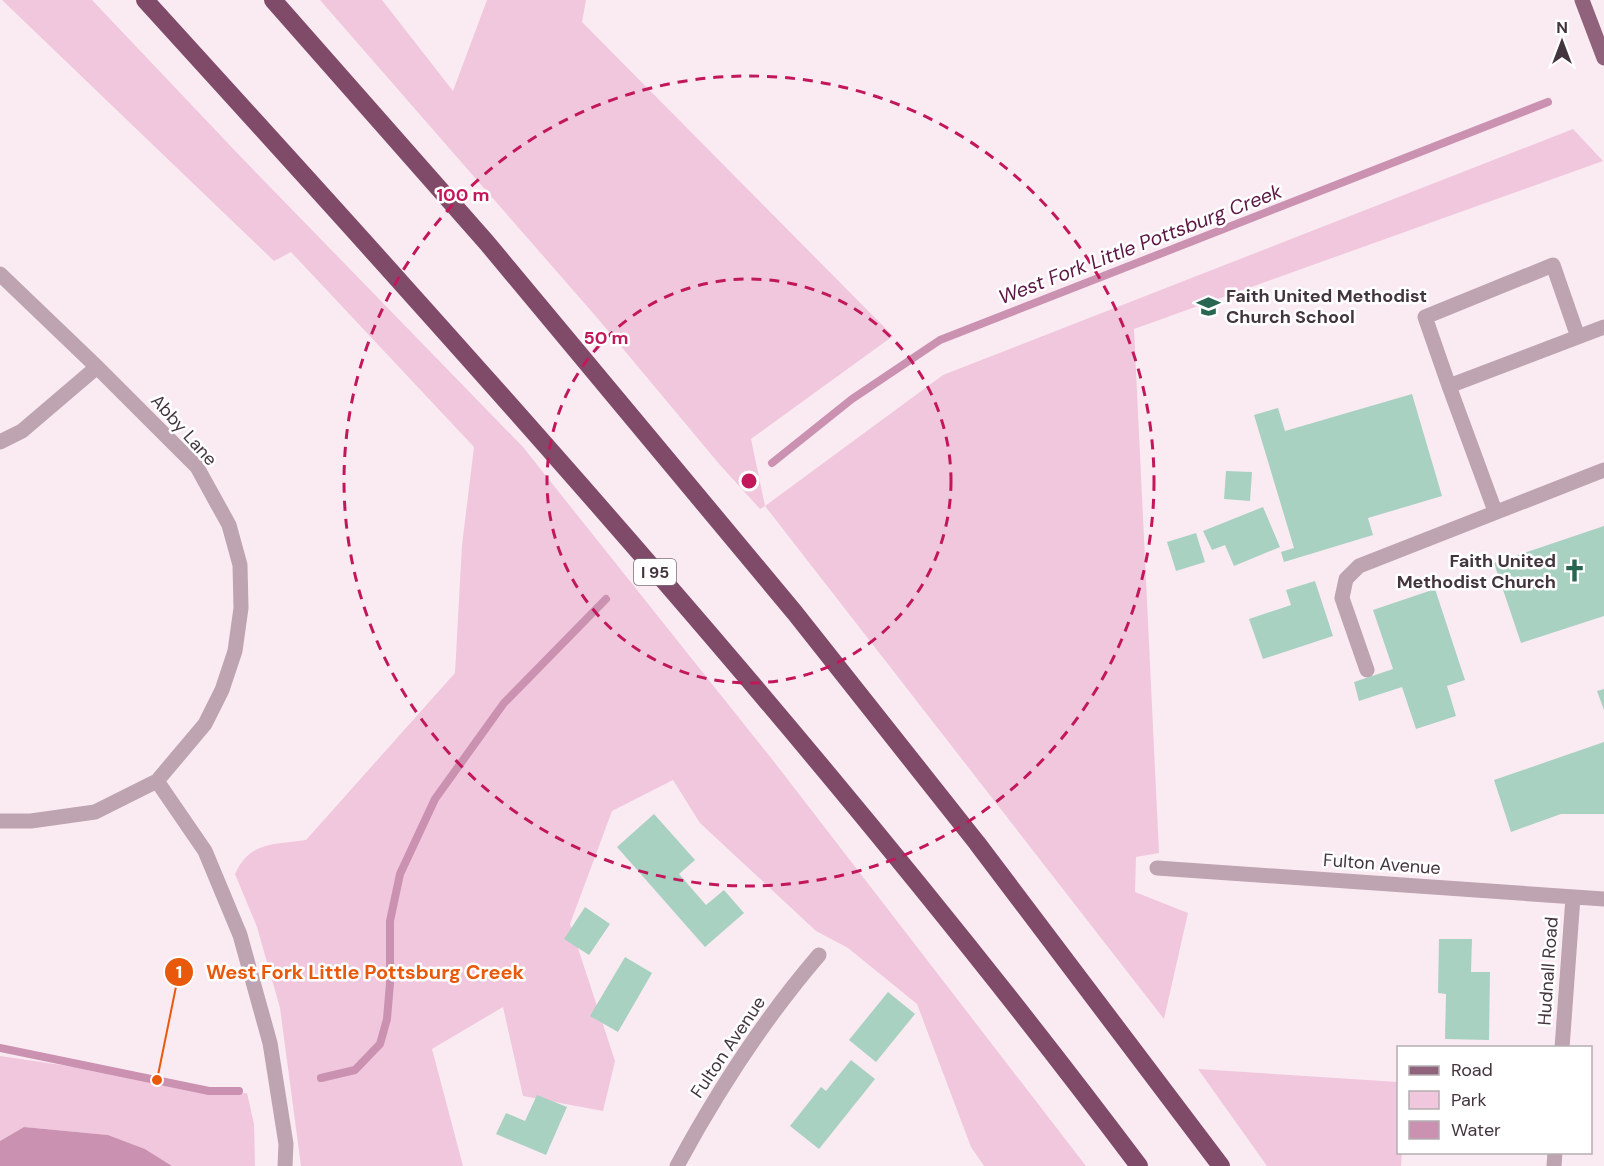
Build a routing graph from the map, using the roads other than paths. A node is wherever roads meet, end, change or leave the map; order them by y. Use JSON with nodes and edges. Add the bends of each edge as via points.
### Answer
{"nodes":[{"id":1,"x":145,"y":0,"type":"edge"},
{"id":2,"x":273,"y":0,"type":"edge"},
{"id":3,"x":1582,"y":0,"type":"edge"},
{"id":4,"x":1604,"y":58,"type":"edge"},
{"id":5,"x":0,"y":274,"type":"edge"},
{"id":6,"x":1602,"y":328,"type":"edge"},
{"id":7,"x":1578,"y":337,"type":"junction"},
{"id":8,"x":97,"y":367,"type":"junction"},
{"id":9,"x":1449,"y":386,"type":"junction"},
{"id":10,"x":0,"y":442,"type":"edge"},
{"id":11,"x":1604,"y":470,"type":"edge"},
{"id":12,"x":1495,"y":511,"type":"junction"},
{"id":13,"x":1367,"y":670,"type":"dead end"},
{"id":14,"x":157,"y":781,"type":"junction"},
{"id":15,"x":0,"y":821,"type":"edge"},
{"id":16,"x":1157,"y":868,"type":"dead end"},
{"id":17,"x":1573,"y":897,"type":"junction"},
{"id":18,"x":1604,"y":899,"type":"edge"},
{"id":19,"x":819,"y":955,"type":"dead end"},
{"id":20,"x":1562,"y":1046,"type":"edge"},
{"id":21,"x":285,"y":1166,"type":"edge"},
{"id":22,"x":677,"y":1166,"type":"edge"},
{"id":23,"x":1139,"y":1166,"type":"edge"},
{"id":24,"x":1221,"y":1166,"type":"edge"}],
"edges":[{"from":1,"to":23,"type":"highway","number":"I 95","via":[[582,486],[869,822]]},
{"from":2,"to":24,"type":"highway","via":[[487,243],[795,613],[984,852]]},
{"from":3,"to":4,"type":"main road"},
{"from":5,"to":8,"type":"street","name":"Abby Lane"},
{"from":6,"to":7,"type":"street"},
{"from":7,"to":9,"type":"street"},
{"from":7,"to":9,"type":"street","via":[[1553,265],[1425,317]]},
{"from":8,"to":10,"type":"street","via":[[22,431]]},
{"from":8,"to":14,"type":"street","name":"Abby Lane","via":[[197,467],[229,525],[240,565],[241,608],[235,651],[222,690],[205,724]]},
{"from":9,"to":12,"type":"street"},
{"from":11,"to":12,"type":"street"},
{"from":12,"to":13,"type":"street","via":[[1359,566],[1346,579],[1342,598]]},
{"from":14,"to":15,"type":"street","via":[[95,812]]},
{"from":14,"to":21,"type":"street","via":[[205,851],[240,935],[270,1043],[286,1144]]},
{"from":16,"to":17,"type":"street","name":"Fulton Avenue"},
{"from":17,"to":18,"type":"street","name":"Fulton Avenue"},
{"from":17,"to":20,"type":"street","name":"Hudnall Road"},
{"from":19,"to":22,"type":"street","name":"Fulton Avenue","via":[[796,981],[722,1088]]}]}
